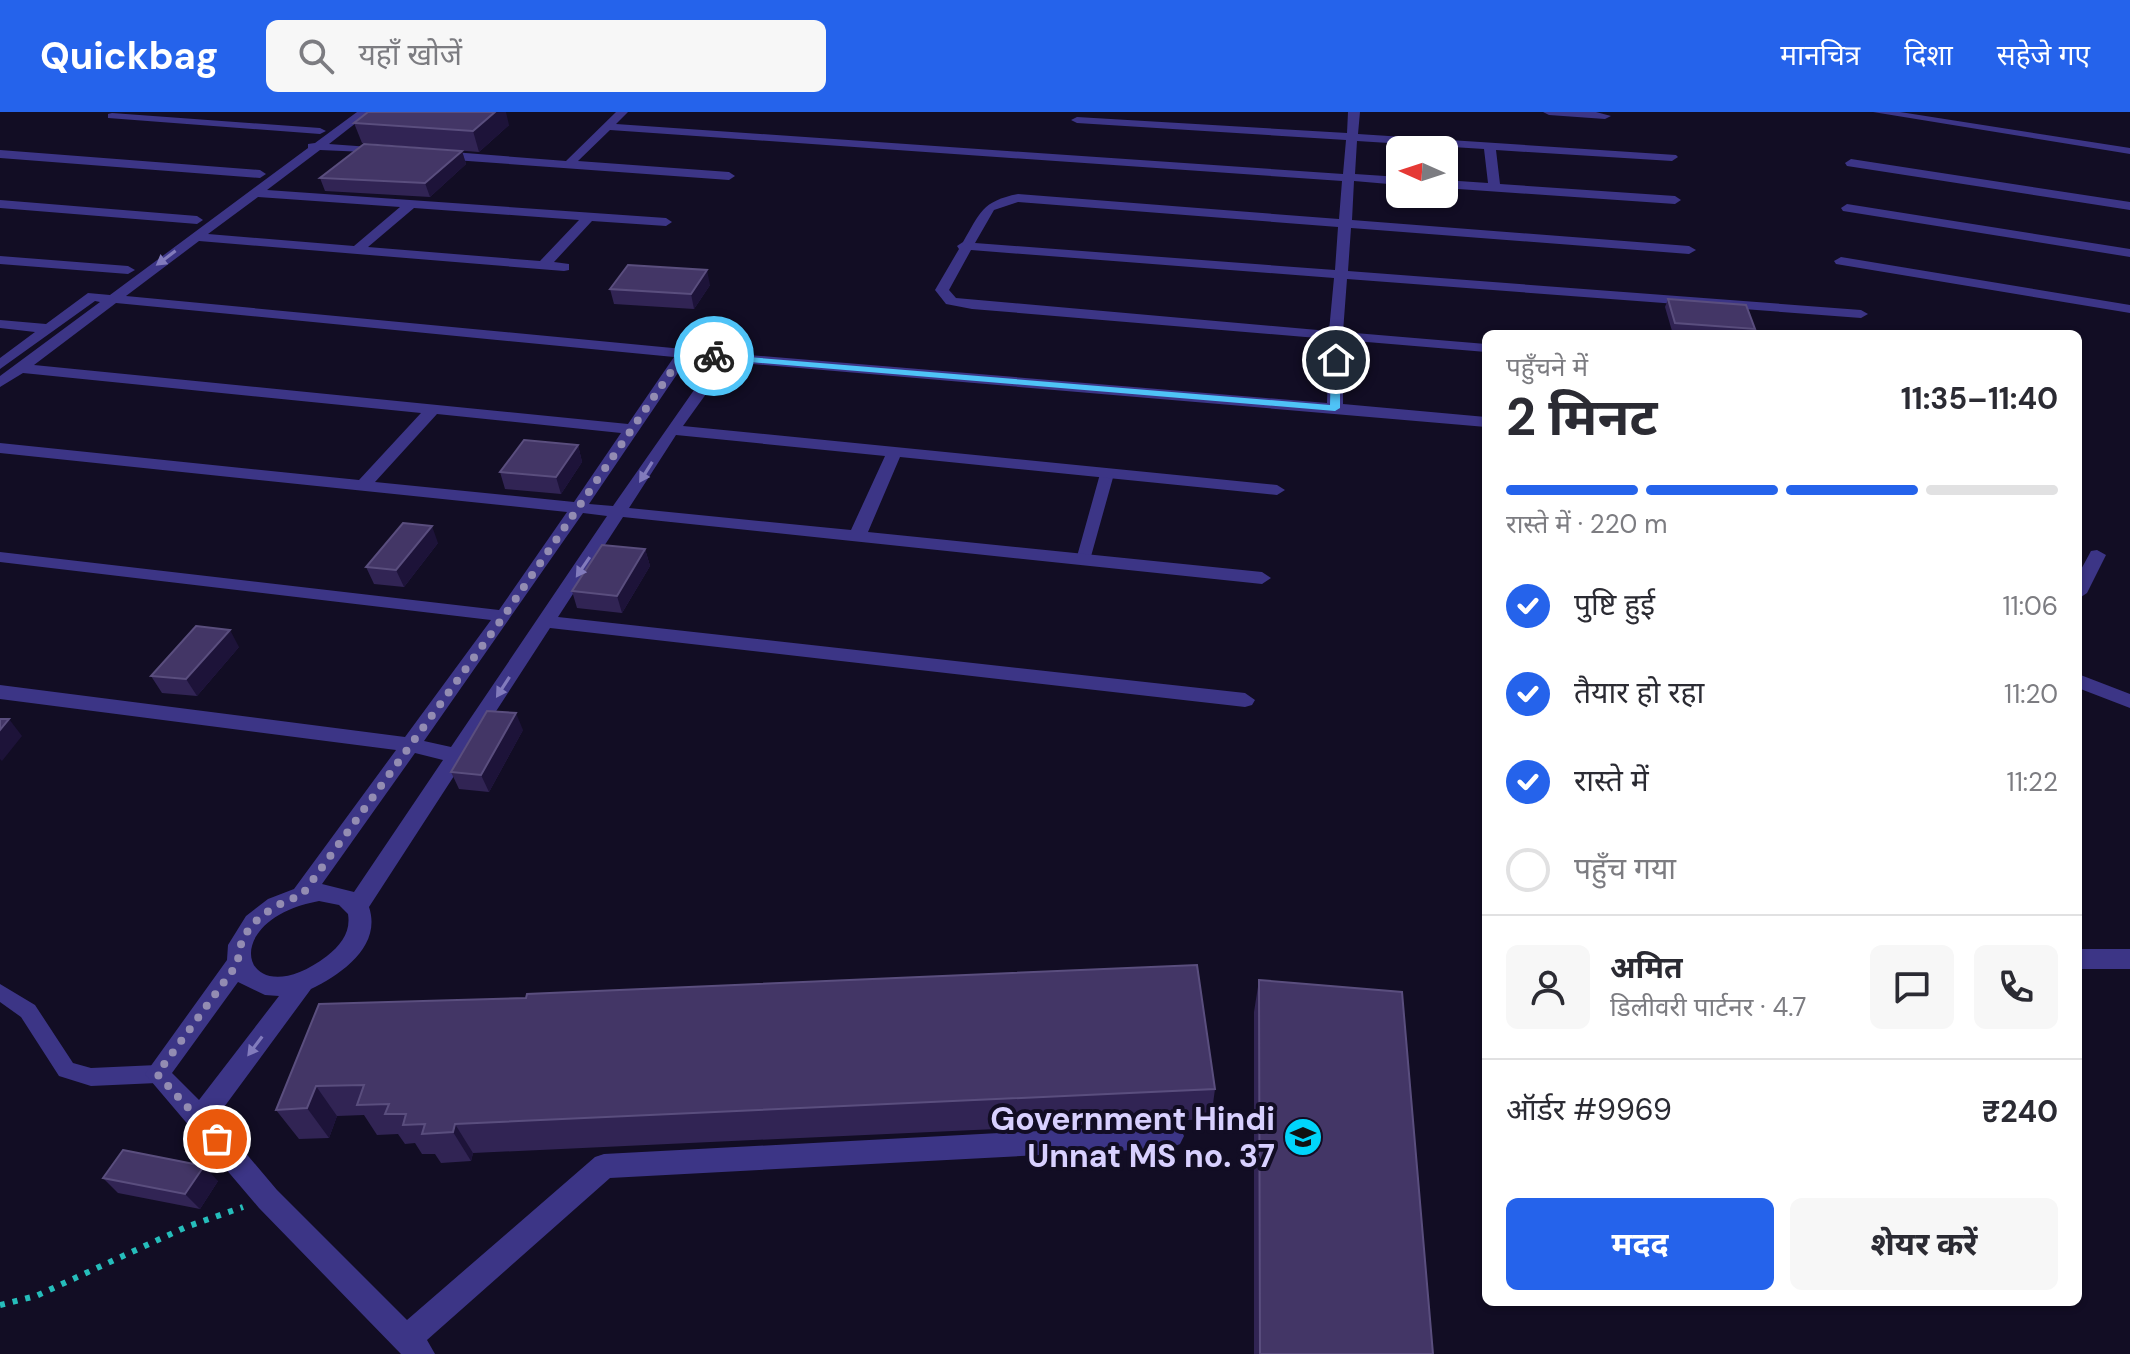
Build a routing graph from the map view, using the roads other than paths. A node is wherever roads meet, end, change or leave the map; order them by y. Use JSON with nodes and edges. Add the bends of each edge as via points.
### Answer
{"nodes":[{"id":1,"x":346,"y":112,"type":"edge"},
{"id":2,"x":364,"y":112,"type":"edge"},
{"id":3,"x":622,"y":112,"type":"edge"},
{"id":4,"x":1354,"y":112,"type":"edge"},
{"id":5,"x":1549,"y":112,"type":"edge"},
{"id":6,"x":1879,"y":112,"type":"edge"},
{"id":7,"x":112,"y":116,"type":"dead end"},
{"id":8,"x":1605,"y":116,"type":"dead end"},
{"id":9,"x":1077,"y":120,"type":"dead end"},
{"id":10,"x":609,"y":127,"type":"junction"},
{"id":11,"x":320,"y":131,"type":"junction"},
{"id":12,"x":1352,"y":138,"type":"junction"},
{"id":13,"x":300,"y":145,"type":"junction"},
{"id":14,"x":318,"y":146,"type":"junction"},
{"id":15,"x":1490,"y":147,"type":"junction"},
{"id":16,"x":2130,"y":151,"type":"edge"},
{"id":17,"x":396,"y":152,"type":"edge"},
{"id":18,"x":0,"y":154,"type":"edge"},
{"id":19,"x":428,"y":154,"type":"edge"},
{"id":20,"x":1672,"y":157,"type":"dead end"},
{"id":21,"x":1851,"y":163,"type":"dead end"},
{"id":22,"x":569,"y":164,"type":"junction"},
{"id":23,"x":260,"y":174,"type":"junction"},
{"id":24,"x":729,"y":176,"type":"dead end"},
{"id":25,"x":1349,"y":177,"type":"junction"},
{"id":26,"x":1386,"y":180,"type":"edge"},
{"id":27,"x":1458,"y":185,"type":"edge"},
{"id":28,"x":1494,"y":187,"type":"junction"},
{"id":29,"x":254,"y":193,"type":"junction"},
{"id":30,"x":1675,"y":200,"type":"dead end"},
{"id":31,"x":0,"y":204,"type":"edge"},
{"id":32,"x":411,"y":204,"type":"junction"},
{"id":33,"x":2130,"y":206,"type":"edge"},
{"id":34,"x":1847,"y":208,"type":"dead end"},
{"id":35,"x":589,"y":216,"type":"junction"},
{"id":36,"x":197,"y":220,"type":"junction"},
{"id":37,"x":666,"y":222,"type":"dead end"},
{"id":38,"x":1346,"y":225,"type":"junction"},
{"id":39,"x":195,"y":237,"type":"junction"},
{"id":40,"x":964,"y":246,"type":"junction"},
{"id":41,"x":357,"y":250,"type":"junction"},
{"id":42,"x":1689,"y":250,"type":"dead end"},
{"id":43,"x":2130,"y":253,"type":"edge"},
{"id":44,"x":0,"y":260,"type":"edge"},
{"id":45,"x":1841,"y":261,"type":"dead end"},
{"id":46,"x":544,"y":265,"type":"junction"},
{"id":47,"x":564,"y":267,"type":"dead end"},
{"id":48,"x":128,"y":270,"type":"junction"},
{"id":49,"x":1342,"y":274,"type":"junction"},
{"id":50,"x":92,"y":297,"type":"junction"},
{"id":51,"x":112,"y":299,"type":"junction"},
{"id":52,"x":2130,"y":309,"type":"edge"},
{"id":53,"x":1861,"y":314,"type":"dead end"},
{"id":54,"x":0,"y":324,"type":"edge"},
{"id":55,"x":48,"y":329,"type":"junction"},
{"id":56,"x":1336,"y":336,"type":"junction"},
{"id":57,"x":1482,"y":348,"type":"edge"},
{"id":58,"x":684,"y":353,"type":"junction"},
{"id":59,"x":725,"y":357,"type":"junction"},
{"id":60,"x":0,"y":365,"type":"edge"},
{"id":61,"x":20,"y":368,"type":"junction"},
{"id":62,"x":0,"y":383,"type":"edge"},
{"id":63,"x":434,"y":408,"type":"junction"},
{"id":64,"x":1335,"y":408,"type":"junction"},
{"id":65,"x":1482,"y":422,"type":"edge"},
{"id":66,"x":630,"y":429,"type":"junction"},
{"id":67,"x":672,"y":430,"type":"junction"},
{"id":68,"x":0,"y":448,"type":"edge"},
{"id":69,"x":894,"y":453,"type":"junction"},
{"id":70,"x":1107,"y":474,"type":"junction"},
{"id":71,"x":363,"y":485,"type":"junction"},
{"id":72,"x":1277,"y":490,"type":"dead end"},
{"id":73,"x":579,"y":508,"type":"junction"},
{"id":74,"x":620,"y":513,"type":"junction"},
{"id":75,"x":857,"y":537,"type":"junction"},
{"id":76,"x":2097,"y":555,"type":"dead end"},
{"id":77,"x":0,"y":557,"type":"edge"},
{"id":78,"x":1083,"y":560,"type":"junction"},
{"id":79,"x":1262,"y":578,"type":"dead end"},
{"id":80,"x":2082,"y":581,"type":"edge"},
{"id":81,"x":504,"y":616,"type":"junction"},
{"id":82,"x":546,"y":622,"type":"junction"},
{"id":83,"x":2082,"y":683,"type":"edge"},
{"id":84,"x":0,"y":692,"type":"edge"},
{"id":85,"x":1245,"y":700,"type":"dead end"},
{"id":86,"x":2130,"y":701,"type":"edge"},
{"id":87,"x":411,"y":745,"type":"junction"},
{"id":88,"x":457,"y":756,"type":"junction"},
{"id":89,"x":302,"y":895,"type":"junction"},
{"id":90,"x":357,"y":906,"type":"junction"},
{"id":91,"x":2082,"y":959,"type":"edge"},
{"id":92,"x":2130,"y":959,"type":"edge"},
{"id":93,"x":238,"y":963,"type":"junction"},
{"id":94,"x":302,"y":983,"type":"junction"},
{"id":95,"x":0,"y":992,"type":"edge"},
{"id":96,"x":157,"y":1074,"type":"junction"},
{"id":97,"x":200,"y":1119,"type":"junction"},
{"id":98,"x":1171,"y":1136,"type":"dead end"},
{"id":99,"x":414,"y":1347,"type":"edge"}],
"edges":[{"from":1,"to":11,"type":"street"},
{"from":2,"to":14,"type":"street"},
{"from":3,"to":10,"type":"street"},
{"from":4,"to":12,"type":"street"},
{"from":5,"to":8,"type":"street"},
{"from":6,"to":16,"type":"street"},
{"from":7,"to":11,"type":"street"},
{"from":9,"to":12,"type":"street"},
{"from":10,"to":22,"type":"street"},
{"from":10,"to":25,"type":"street"},
{"from":11,"to":13,"type":"street"},
{"from":12,"to":15,"type":"street"},
{"from":12,"to":25,"type":"street"},
{"from":13,"to":14,"type":"street"},
{"from":13,"to":23,"type":"street"},
{"from":14,"to":17,"type":"street"},
{"from":14,"to":29,"type":"street"},
{"from":15,"to":20,"type":"street"},
{"from":15,"to":28,"type":"street"},
{"from":18,"to":23,"type":"street"},
{"from":19,"to":22,"type":"street"},
{"from":21,"to":33,"type":"street"},
{"from":22,"to":24,"type":"street"},
{"from":23,"to":36,"type":"street"},
{"from":25,"to":26,"type":"street"},
{"from":25,"to":38,"type":"street"},
{"from":27,"to":28,"type":"street"},
{"from":28,"to":30,"type":"street"},
{"from":29,"to":32,"type":"street"},
{"from":29,"to":39,"type":"street"},
{"from":31,"to":36,"type":"street"},
{"from":32,"to":35,"type":"street"},
{"from":32,"to":41,"type":"street"},
{"from":34,"to":43,"type":"street"},
{"from":35,"to":37,"type":"street"},
{"from":35,"to":46,"type":"street"},
{"from":36,"to":48,"type":"street"},
{"from":38,"to":40,"type":"street","via":[[1018,198],[989,208]]},
{"from":38,"to":42,"type":"street"},
{"from":38,"to":49,"type":"street"},
{"from":39,"to":41,"type":"street"},
{"from":39,"to":51,"type":"street","one_way":true},
{"from":40,"to":49,"type":"street"},
{"from":40,"to":56,"type":"street","via":[[942,290],[951,301]]},
{"from":41,"to":46,"type":"street"},
{"from":44,"to":48,"type":"street"},
{"from":45,"to":52,"type":"street"},
{"from":46,"to":47,"type":"street"},
{"from":48,"to":50,"type":"street"},
{"from":49,"to":53,"type":"street"},
{"from":49,"to":56,"type":"street"},
{"from":50,"to":51,"type":"street"},
{"from":50,"to":55,"type":"street"},
{"from":51,"to":58,"type":"street"},
{"from":51,"to":61,"type":"street"},
{"from":54,"to":55,"type":"street"},
{"from":55,"to":60,"type":"street"},
{"from":56,"to":57,"type":"street"},
{"from":56,"to":64,"type":"street"},
{"from":58,"to":59,"type":"street"},
{"from":58,"to":66,"type":"street"},
{"from":59,"to":64,"type":"street"},
{"from":59,"to":67,"type":"street"},
{"from":61,"to":62,"type":"street"},
{"from":61,"to":63,"type":"street"},
{"from":63,"to":66,"type":"street"},
{"from":63,"to":71,"type":"street"},
{"from":64,"to":65,"type":"street"},
{"from":66,"to":73,"type":"street"},
{"from":67,"to":69,"type":"street"},
{"from":67,"to":74,"type":"street","one_way":true},
{"from":68,"to":71,"type":"street"},
{"from":69,"to":70,"type":"street"},
{"from":69,"to":75,"type":"street"},
{"from":70,"to":72,"type":"street"},
{"from":70,"to":78,"type":"lane"},
{"from":71,"to":73,"type":"street"},
{"from":73,"to":74,"type":"street"},
{"from":73,"to":81,"type":"street"},
{"from":74,"to":75,"type":"street"},
{"from":74,"to":82,"type":"street","one_way":true},
{"from":75,"to":78,"type":"street"},
{"from":76,"to":80,"type":"street"},
{"from":77,"to":81,"type":"street"},
{"from":78,"to":79,"type":"street"},
{"from":81,"to":87,"type":"street"},
{"from":82,"to":85,"type":"street"},
{"from":82,"to":88,"type":"street","one_way":true},
{"from":83,"to":86,"type":"street"},
{"from":84,"to":87,"type":"street"},
{"from":87,"to":88,"type":"street"},
{"from":87,"to":89,"type":"street"},
{"from":88,"to":90,"type":"street"},
{"from":89,"to":90,"type":"street","via":[[335,894]]},
{"from":89,"to":93,"type":"street","via":[[254,923],[238,950]]},
{"from":90,"to":94,"type":"street","via":[[361,928],[348,954]]},
{"from":91,"to":92,"type":"street"},
{"from":93,"to":94,"type":"street","via":[[253,982]]},
{"from":93,"to":96,"type":"street"},
{"from":94,"to":97,"type":"street","one_way":true},
{"from":95,"to":96,"type":"lane","via":[[28,1011],[66,1070],[91,1077]]},
{"from":96,"to":97,"type":"street"},
{"from":97,"to":99,"type":"street","via":[[268,1199]]},
{"from":98,"to":99,"type":"street","via":[[604,1166]]}]}
